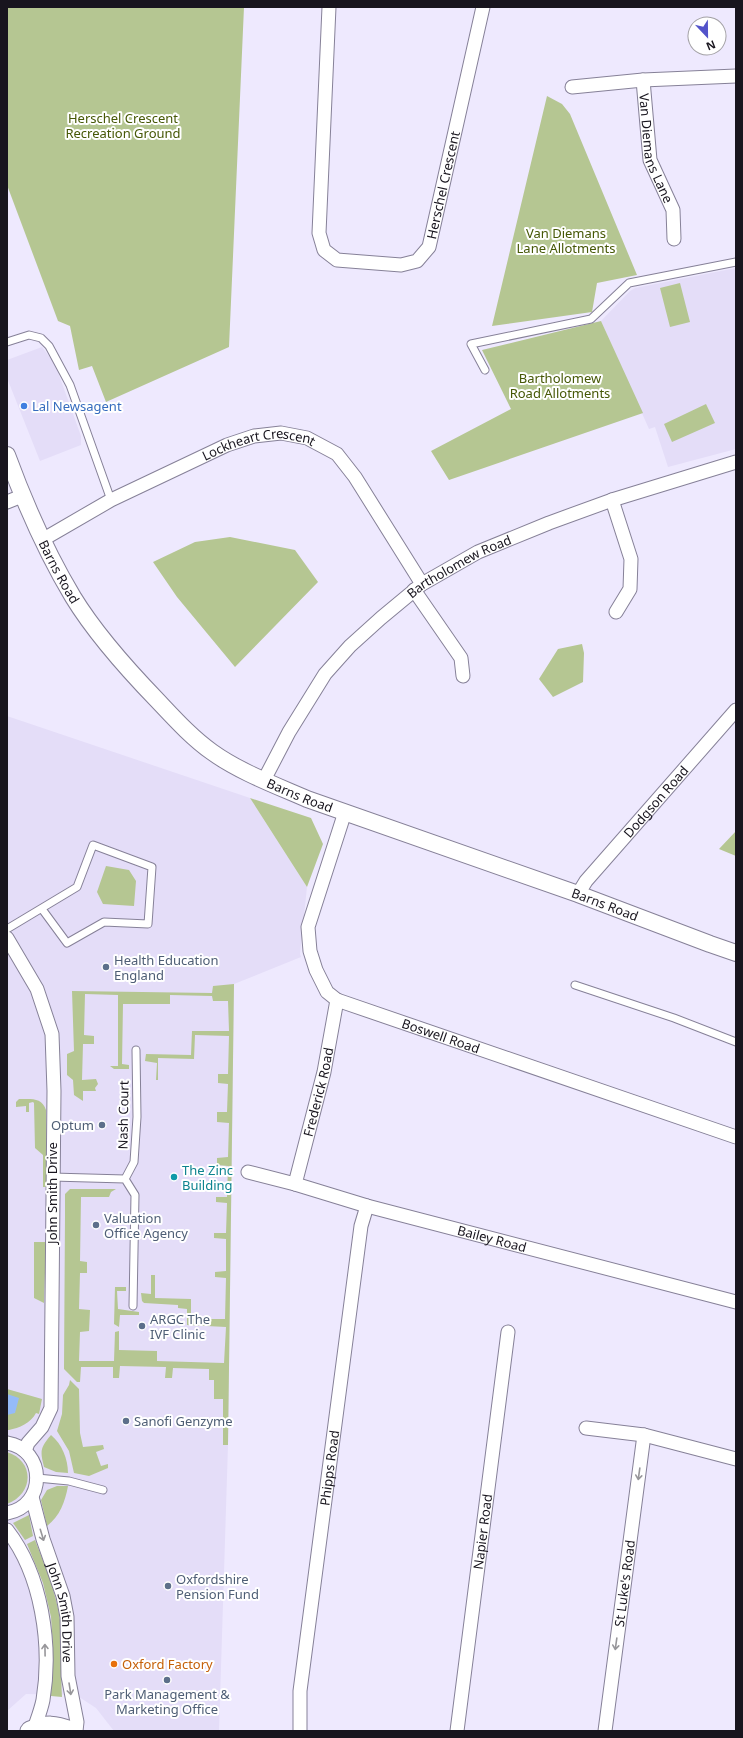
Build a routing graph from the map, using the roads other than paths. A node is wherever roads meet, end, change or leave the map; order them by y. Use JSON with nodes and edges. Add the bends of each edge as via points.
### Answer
{"nodes":[{"id":1,"x":330,"y":7,"type":"edge"},
{"id":2,"x":483,"y":7,"type":"edge"},
{"id":3,"x":736,"y":76,"type":"edge"},
{"id":4,"x":643,"y":80,"type":"junction"},
{"id":5,"x":572,"y":87,"type":"dead end"},
{"id":6,"x":674,"y":239,"type":"dead end"},
{"id":7,"x":736,"y":262,"type":"edge"},
{"id":8,"x":7,"y":342,"type":"edge"},
{"id":9,"x":485,"y":370,"type":"dead end"},
{"id":10,"x":7,"y":455,"type":"edge"},
{"id":11,"x":736,"y":462,"type":"edge"},
{"id":12,"x":14,"y":499,"type":"edge"},
{"id":13,"x":111,"y":500,"type":"junction"},
{"id":14,"x":612,"y":500,"type":"junction"},
{"id":15,"x":42,"y":540,"type":"junction"},
{"id":16,"x":418,"y":587,"type":"junction"},
{"id":17,"x":616,"y":612,"type":"dead end"},
{"id":18,"x":463,"y":676,"type":"dead end"},
{"id":19,"x":736,"y":710,"type":"edge"},
{"id":20,"x":264,"y":780,"type":"junction"},
{"id":21,"x":345,"y":812,"type":"junction"},
{"id":22,"x":578,"y":894,"type":"junction"},
{"id":23,"x":42,"y":909,"type":"junction"},
{"id":24,"x":7,"y":929,"type":"edge"},
{"id":25,"x":7,"y":938,"type":"edge"},
{"id":26,"x":736,"y":952,"type":"edge"},
{"id":27,"x":575,"y":985,"type":"dead end"},
{"id":28,"x":337,"y":1000,"type":"junction"},
{"id":29,"x":736,"y":1042,"type":"edge"},
{"id":30,"x":136,"y":1050,"type":"dead end"},
{"id":31,"x":736,"y":1137,"type":"edge"},
{"id":32,"x":248,"y":1172,"type":"dead end"},
{"id":33,"x":52,"y":1177,"type":"junction"},
{"id":34,"x":126,"y":1179,"type":"junction"},
{"id":35,"x":295,"y":1184,"type":"junction"},
{"id":36,"x":366,"y":1206,"type":"junction"},
{"id":37,"x":736,"y":1302,"type":"edge"},
{"id":38,"x":133,"y":1306,"type":"dead end"},
{"id":39,"x":508,"y":1332,"type":"dead end"},
{"id":40,"x":586,"y":1428,"type":"dead end"},
{"id":41,"x":644,"y":1435,"type":"junction"},
{"id":42,"x":7,"y":1443,"type":"edge"},
{"id":43,"x":25,"y":1451,"type":"junction"},
{"id":44,"x":736,"y":1459,"type":"edge"},
{"id":45,"x":37,"y":1478,"type":"junction"},
{"id":46,"x":104,"y":1490,"type":"dead end"},
{"id":47,"x":32,"y":1497,"type":"junction"},
{"id":48,"x":7,"y":1513,"type":"edge"},
{"id":49,"x":7,"y":1530,"type":"edge"},
{"id":50,"x":32,"y":1730,"type":"edge"},
{"id":51,"x":72,"y":1731,"type":"edge"},
{"id":52,"x":76,"y":1731,"type":"edge"},
{"id":53,"x":300,"y":1731,"type":"edge"},
{"id":54,"x":457,"y":1731,"type":"edge"},
{"id":55,"x":604,"y":1731,"type":"edge"}],
"edges":[{"from":1,"to":2,"type":"street","name":"Herschel Crescent","via":[[319,233],[324,250],[337,260],[401,266],[417,261],[429,247]]},
{"from":3,"to":4,"type":"street","name":"Van Diemans Lane"},
{"from":4,"to":5,"type":"street","name":"Van Diemans Lane"},
{"from":4,"to":6,"type":"street","name":"Van Diemans Lane","via":[[650,160],[672,210]]},
{"from":7,"to":9,"type":"lane","via":[[629,283],[592,319],[471,344]]},
{"from":8,"to":13,"type":"lane","via":[[29,335],[41,338],[49,346],[70,386]]},
{"from":10,"to":12,"type":"street","name":"Barns Road"},
{"from":11,"to":14,"type":"street","name":"Bartholomew Road"},
{"from":12,"to":15,"type":"street","name":"Barns Road"},
{"from":13,"to":15,"type":"street","name":"Lockheart Crescent"},
{"from":13,"to":16,"type":"street","name":"Lockheart Crescent","via":[[227,445],[254,436],[281,433],[307,438],[337,454],[355,477]]},
{"from":14,"to":16,"type":"street","name":"Bartholomew Road","via":[[478,552]]},
{"from":14,"to":17,"type":"street","via":[[631,559],[630,589]]},
{"from":15,"to":20,"type":"street","name":"Barns Road","via":[[74,598],[139,682],[176,721],[212,752]]},
{"from":16,"to":18,"type":"street","name":"Lockheart Crescent","via":[[461,658]]},
{"from":16,"to":20,"type":"street","name":"Bartholomew Road","via":[[350,646],[325,674],[289,732]]},
{"from":19,"to":22,"type":"street","name":"Dodgson Road","via":[[586,881]]},
{"from":20,"to":21,"type":"street","name":"Barns Road"},
{"from":21,"to":22,"type":"street","name":"Barns Road"},
{"from":21,"to":28,"type":"street","name":"Boswell Road","via":[[308,927],[310,951],[316,970],[327,992]]},
{"from":22,"to":26,"type":"street","name":"Barns Road"},
{"from":23,"to":23,"type":"lane","via":[[77,887],[93,845],[152,867],[148,924],[104,922],[67,943]]},
{"from":23,"to":24,"type":"lane"},
{"from":25,"to":33,"type":"street","name":"John Smith Drive","via":[[37,989],[52,1034]]},
{"from":27,"to":29,"type":"lane"},
{"from":28,"to":31,"type":"street","name":"Boswell Road"},
{"from":28,"to":35,"type":"street","name":"Frederick Road","via":[[324,1072]]},
{"from":30,"to":34,"type":"lane","name":"Nash Court","via":[[137,1117],[134,1162]]},
{"from":32,"to":35,"type":"street","name":"Bailey Road"},
{"from":33,"to":34,"type":"lane"},
{"from":33,"to":43,"type":"street","name":"John Smith Drive","via":[[51,1408],[42,1427],[28,1443]]},
{"from":34,"to":38,"type":"lane","via":[[135,1195]]},
{"from":35,"to":36,"type":"street","name":"Bailey Road"},
{"from":36,"to":37,"type":"street","name":"Bailey Road"},
{"from":36,"to":53,"type":"street","name":"Phipps Road","via":[[361,1226],[300,1691]]},
{"from":39,"to":54,"type":"street","name":"Napier Road"},
{"from":40,"to":41,"type":"street"},
{"from":41,"to":44,"type":"street"},
{"from":41,"to":55,"type":"street","name":"St Luke's Road","one_way":true},
{"from":42,"to":43,"type":"street"},
{"from":43,"to":45,"type":"street","via":[[34,1464]]},
{"from":45,"to":46,"type":"lane","via":[[69,1481]]},
{"from":45,"to":47,"type":"street","name":"John Smith Drive"},
{"from":47,"to":48,"type":"street","via":[[21,1508]]},
{"from":47,"to":52,"type":"street","name":"John Smith Drive","one_way":true,"via":[[43,1540],[63,1596],[67,1617],[68,1676],[77,1722]]},
{"from":50,"to":49,"type":"street","name":"John Smith Drive","one_way":true,"via":[[44,1687],[45,1648],[41,1605],[18,1544]]},
{"from":50,"to":51,"type":"main road","via":[[42,1726],[59,1726]]}]}
